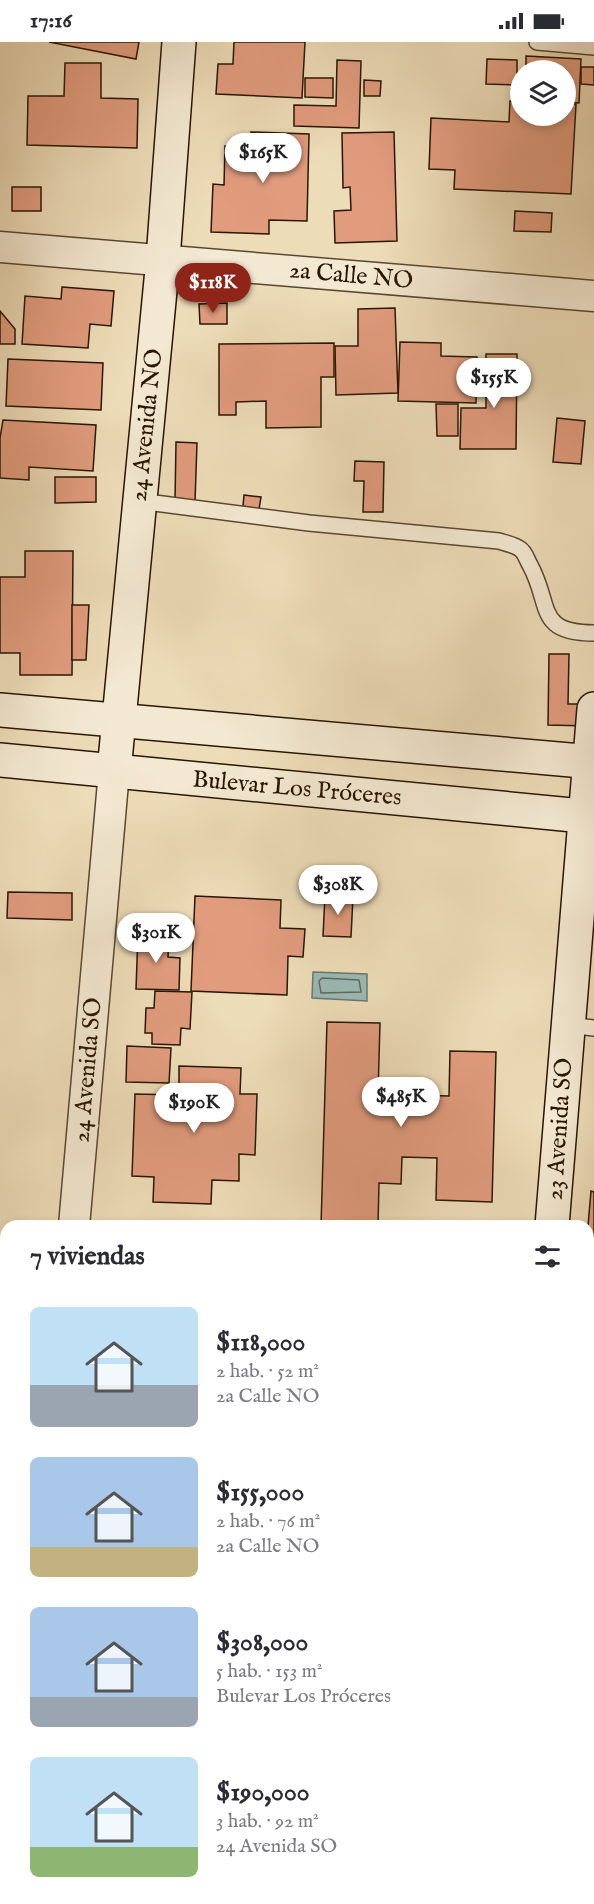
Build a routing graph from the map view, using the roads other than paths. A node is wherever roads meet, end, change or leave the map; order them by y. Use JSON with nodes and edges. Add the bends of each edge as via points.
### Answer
{"nodes":[{"id":1,"x":179,"y":42,"type":"edge"},
{"id":2,"x":537,"y":42,"type":"edge"},
{"id":3,"x":594,"y":47,"type":"edge"},
{"id":4,"x":0,"y":247,"type":"edge"},
{"id":5,"x":163,"y":260,"type":"junction"},
{"id":6,"x":594,"y":296,"type":"edge"},
{"id":7,"x":139,"y":501,"type":"junction"},
{"id":8,"x":594,"y":633,"type":"edge"},
{"id":9,"x":594,"y":709,"type":"edge"},
{"id":10,"x":0,"y":710,"type":"edge"},
{"id":11,"x":117,"y":720,"type":"junction"},
{"id":12,"x":0,"y":760,"type":"edge"},
{"id":13,"x":592,"y":761,"type":"edge"},
{"id":14,"x":114,"y":771,"type":"junction"},
{"id":15,"x":589,"y":817,"type":"edge"},
{"id":16,"x":581,"y":1026,"type":"edge"},
{"id":17,"x":75,"y":1220,"type":"edge"},
{"id":18,"x":553,"y":1220,"type":"edge"}],
"edges":[{"from":1,"to":5,"type":"street","name":"24 Avenida NO"},
{"from":2,"to":3,"type":"lane"},
{"from":4,"to":5,"type":"street","name":"2a Calle NO"},
{"from":5,"to":6,"type":"street","name":"2a Calle NO"},
{"from":5,"to":7,"type":"street","name":"24 Avenida NO"},
{"from":7,"to":8,"type":"lane","via":[[309,523],[499,541],[522,550],[537,577],[550,620],[560,629]]},
{"from":7,"to":11,"type":"street","name":"24 Avenida NO"},
{"from":9,"to":13,"type":"street","name":"23 Avenida SO"},
{"from":10,"to":11,"type":"street"},
{"from":11,"to":13,"type":"street"},
{"from":11,"to":14,"type":"street","name":"24 Avenida NO"},
{"from":12,"to":14,"type":"street","name":"Bulevar Los Próceres"},
{"from":13,"to":15,"type":"street","name":"23 Avenida SO"},
{"from":14,"to":15,"type":"street","name":"Bulevar Los Próceres"},
{"from":14,"to":17,"type":"street","name":"24 Avenida SO"},
{"from":15,"to":16,"type":"street","name":"23 Avenida SO"},
{"from":16,"to":18,"type":"street","name":"23 Avenida SO"}]}
